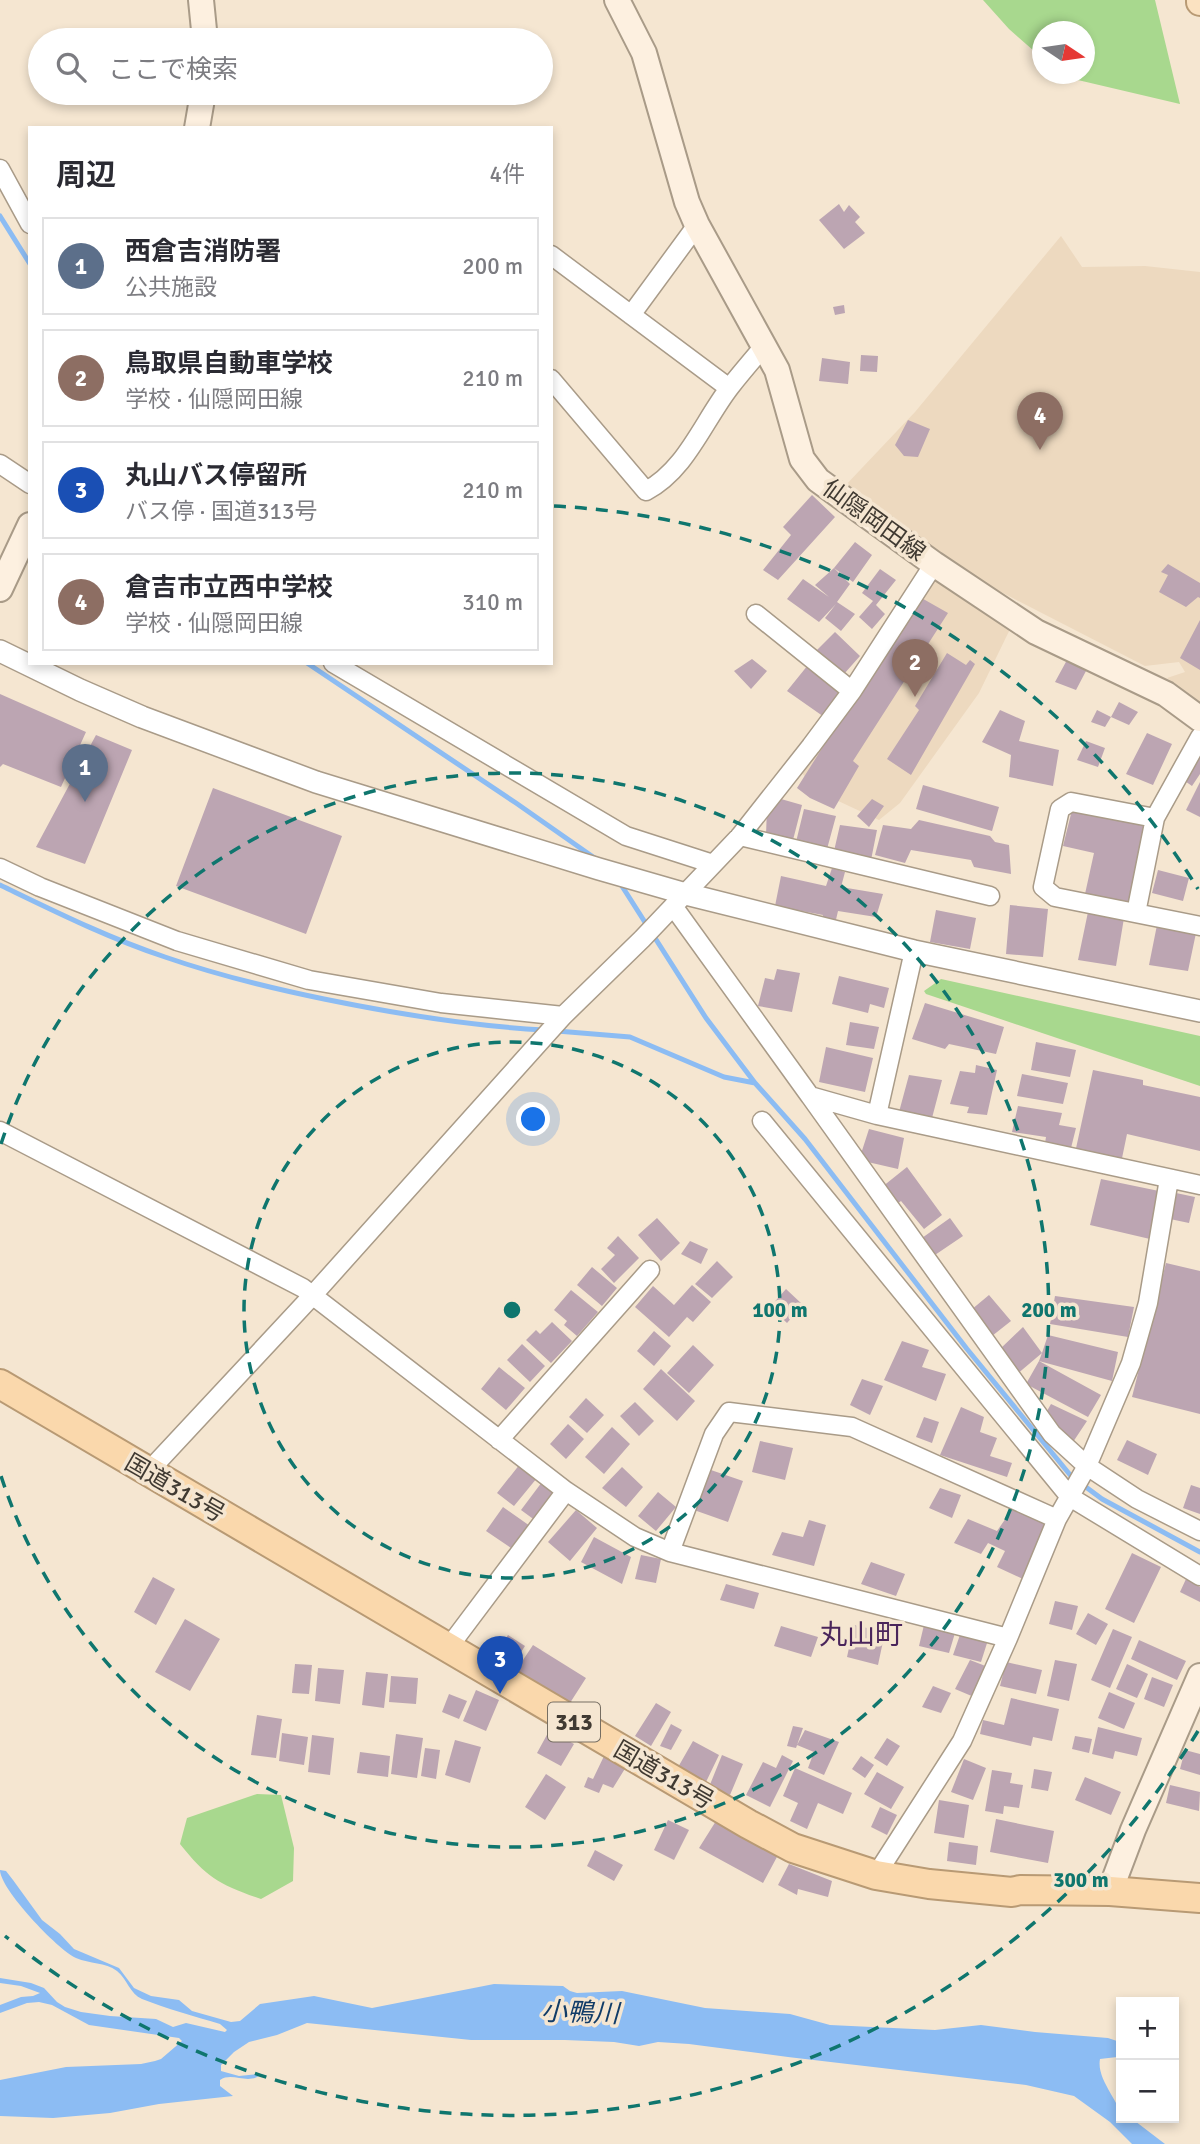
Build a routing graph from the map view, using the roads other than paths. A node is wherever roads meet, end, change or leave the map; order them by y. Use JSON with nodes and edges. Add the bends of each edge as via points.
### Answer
{"nodes":[{"id":1,"x":201,"y":0,"type":"edge"},
{"id":2,"x":617,"y":0,"type":"edge"},
{"id":3,"x":204,"y":28,"type":"edge"},
{"id":4,"x":201,"y":105,"type":"edge"},
{"id":5,"x":197,"y":126,"type":"edge"},
{"id":6,"x":0,"y":169,"type":"edge"},
{"id":7,"x":28,"y":220,"type":"edge"},
{"id":8,"x":697,"y":225,"type":"junction"},
{"id":9,"x":553,"y":256,"type":"edge"},
{"id":10,"x":631,"y":315,"type":"junction"},
{"id":11,"x":765,"y":345,"type":"junction"},
{"id":12,"x":553,"y":381,"type":"edge"},
{"id":13,"x":729,"y":388,"type":"junction"},
{"id":14,"x":0,"y":464,"type":"edge"},
{"id":15,"x":28,"y":483,"type":"edge"},
{"id":16,"x":28,"y":529,"type":"edge"},
{"id":17,"x":934,"y":564,"type":"junction"},
{"id":18,"x":0,"y":589,"type":"edge"},
{"id":19,"x":756,"y":614,"type":"dead end"},
{"id":20,"x":0,"y":651,"type":"edge"},
{"id":21,"x":28,"y":665,"type":"edge"},
{"id":22,"x":29,"y":665,"type":"edge"},
{"id":23,"x":336,"y":665,"type":"edge"},
{"id":24,"x":852,"y":691,"type":"junction"},
{"id":25,"x":1200,"y":719,"type":"edge"},
{"id":26,"x":1200,"y":737,"type":"edge"},
{"id":27,"x":1155,"y":818,"type":"junction"},
{"id":28,"x":740,"y":835,"type":"junction"},
{"id":29,"x":713,"y":864,"type":"junction"},
{"id":30,"x":0,"y":868,"type":"edge"},
{"id":31,"x":990,"y":896,"type":"dead end"},
{"id":32,"x":680,"y":900,"type":"junction"},
{"id":33,"x":1136,"y":913,"type":"junction"},
{"id":34,"x":1200,"y":926,"type":"edge"},
{"id":35,"x":915,"y":951,"type":"junction"},
{"id":36,"x":1200,"y":1011,"type":"edge"},
{"id":37,"x":559,"y":1020,"type":"junction"},
{"id":38,"x":810,"y":1096,"type":"junction"},
{"id":39,"x":877,"y":1115,"type":"junction"},
{"id":40,"x":762,"y":1121,"type":"dead end"},
{"id":41,"x":0,"y":1131,"type":"edge"},
{"id":42,"x":1169,"y":1179,"type":"junction"},
{"id":43,"x":1200,"y":1185,"type":"edge"},
{"id":44,"x":650,"y":1270,"type":"dead end"},
{"id":45,"x":312,"y":1297,"type":"junction"},
{"id":46,"x":0,"y":1384,"type":"edge"},
{"id":47,"x":499,"y":1440,"type":"junction"},
{"id":48,"x":1087,"y":1465,"type":"junction"},
{"id":49,"x":148,"y":1472,"type":"junction"},
{"id":50,"x":566,"y":1491,"type":"junction"},
{"id":51,"x":1070,"y":1497,"type":"junction"},
{"id":52,"x":1057,"y":1519,"type":"junction"},
{"id":53,"x":1200,"y":1531,"type":"edge"},
{"id":54,"x":670,"y":1552,"type":"junction"},
{"id":55,"x":1200,"y":1576,"type":"edge"},
{"id":56,"x":1008,"y":1638,"type":"junction"},
{"id":57,"x":448,"y":1648,"type":"junction"},
{"id":58,"x":1200,"y":1676,"type":"edge"},
{"id":59,"x":876,"y":1875,"type":"junction"},
{"id":60,"x":1110,"y":1891,"type":"junction"},
{"id":61,"x":1200,"y":1898,"type":"edge"}],
"edges":[{"from":1,"to":3,"type":"main road"},
{"from":2,"to":8,"type":"main road","name":"仙隠岡田線","via":[[644,53]]},
{"from":4,"to":5,"type":"main road"},
{"from":6,"to":7,"type":"street"},
{"from":8,"to":10,"type":"street"},
{"from":8,"to":11,"type":"main road","name":"仙隠岡田線"},
{"from":9,"to":10,"type":"street"},
{"from":10,"to":13,"type":"street"},
{"from":11,"to":13,"type":"street"},
{"from":11,"to":17,"type":"main road","name":"仙隠岡田線","via":[[777,370],[802,459],[818,480]]},
{"from":12,"to":13,"type":"street","via":[[646,491],[682,459]]},
{"from":14,"to":15,"type":"street"},
{"from":16,"to":18,"type":"main road"},
{"from":17,"to":24,"type":"street"},
{"from":17,"to":25,"type":"main road","name":"仙隠岡田線","via":[[1037,632],[1166,694]]},
{"from":19,"to":24,"type":"street"},
{"from":20,"to":21,"type":"street"},
{"from":22,"to":32,"type":"street","via":[[142,717],[316,782],[635,879]]},
{"from":23,"to":29,"type":"street","via":[[626,836]]},
{"from":24,"to":28,"type":"street"},
{"from":26,"to":27,"type":"street"},
{"from":27,"to":33,"type":"street"},
{"from":27,"to":33,"type":"street","via":[[1071,802],[1060,809],[1043,887],[1055,897]]},
{"from":28,"to":29,"type":"street"},
{"from":28,"to":31,"type":"street"},
{"from":29,"to":32,"type":"street"},
{"from":30,"to":37,"type":"street","via":[[177,941],[309,979]]},
{"from":32,"to":35,"type":"street"},
{"from":32,"to":37,"type":"street"},
{"from":32,"to":38,"type":"street"},
{"from":33,"to":34,"type":"street"},
{"from":35,"to":36,"type":"street"},
{"from":35,"to":39,"type":"street"},
{"from":37,"to":45,"type":"street"},
{"from":38,"to":39,"type":"street"},
{"from":38,"to":48,"type":"street","via":[[1052,1434]]},
{"from":39,"to":42,"type":"street"},
{"from":40,"to":51,"type":"street"},
{"from":41,"to":45,"type":"street","via":[[303,1288]]},
{"from":42,"to":43,"type":"street"},
{"from":42,"to":48,"type":"street","via":[[1148,1303],[1131,1363]]},
{"from":44,"to":47,"type":"street"},
{"from":45,"to":47,"type":"street"},
{"from":45,"to":49,"type":"street"},
{"from":46,"to":49,"type":"highway","name":"国道313号","number":"313"},
{"from":47,"to":50,"type":"street"},
{"from":48,"to":51,"type":"street"},
{"from":48,"to":53,"type":"street","via":[[1137,1499]]},
{"from":49,"to":57,"type":"highway","name":"国道313号","number":"313"},
{"from":50,"to":54,"type":"street","via":[[635,1537]]},
{"from":50,"to":57,"type":"street"},
{"from":51,"to":52,"type":"street"},
{"from":51,"to":55,"type":"street"},
{"from":52,"to":54,"type":"street","via":[[852,1427],[729,1412],[714,1434]]},
{"from":52,"to":56,"type":"street"},
{"from":54,"to":56,"type":"street"},
{"from":56,"to":59,"type":"street","via":[[962,1741]]},
{"from":57,"to":59,"type":"highway","name":"国道313号","number":"313","via":[[793,1848]]},
{"from":58,"to":60,"type":"main road"},
{"from":59,"to":60,"type":"highway","name":"国道313号","number":"313","via":[[1012,1892]]},
{"from":60,"to":61,"type":"highway","name":"国道313号","number":"313"}]}
